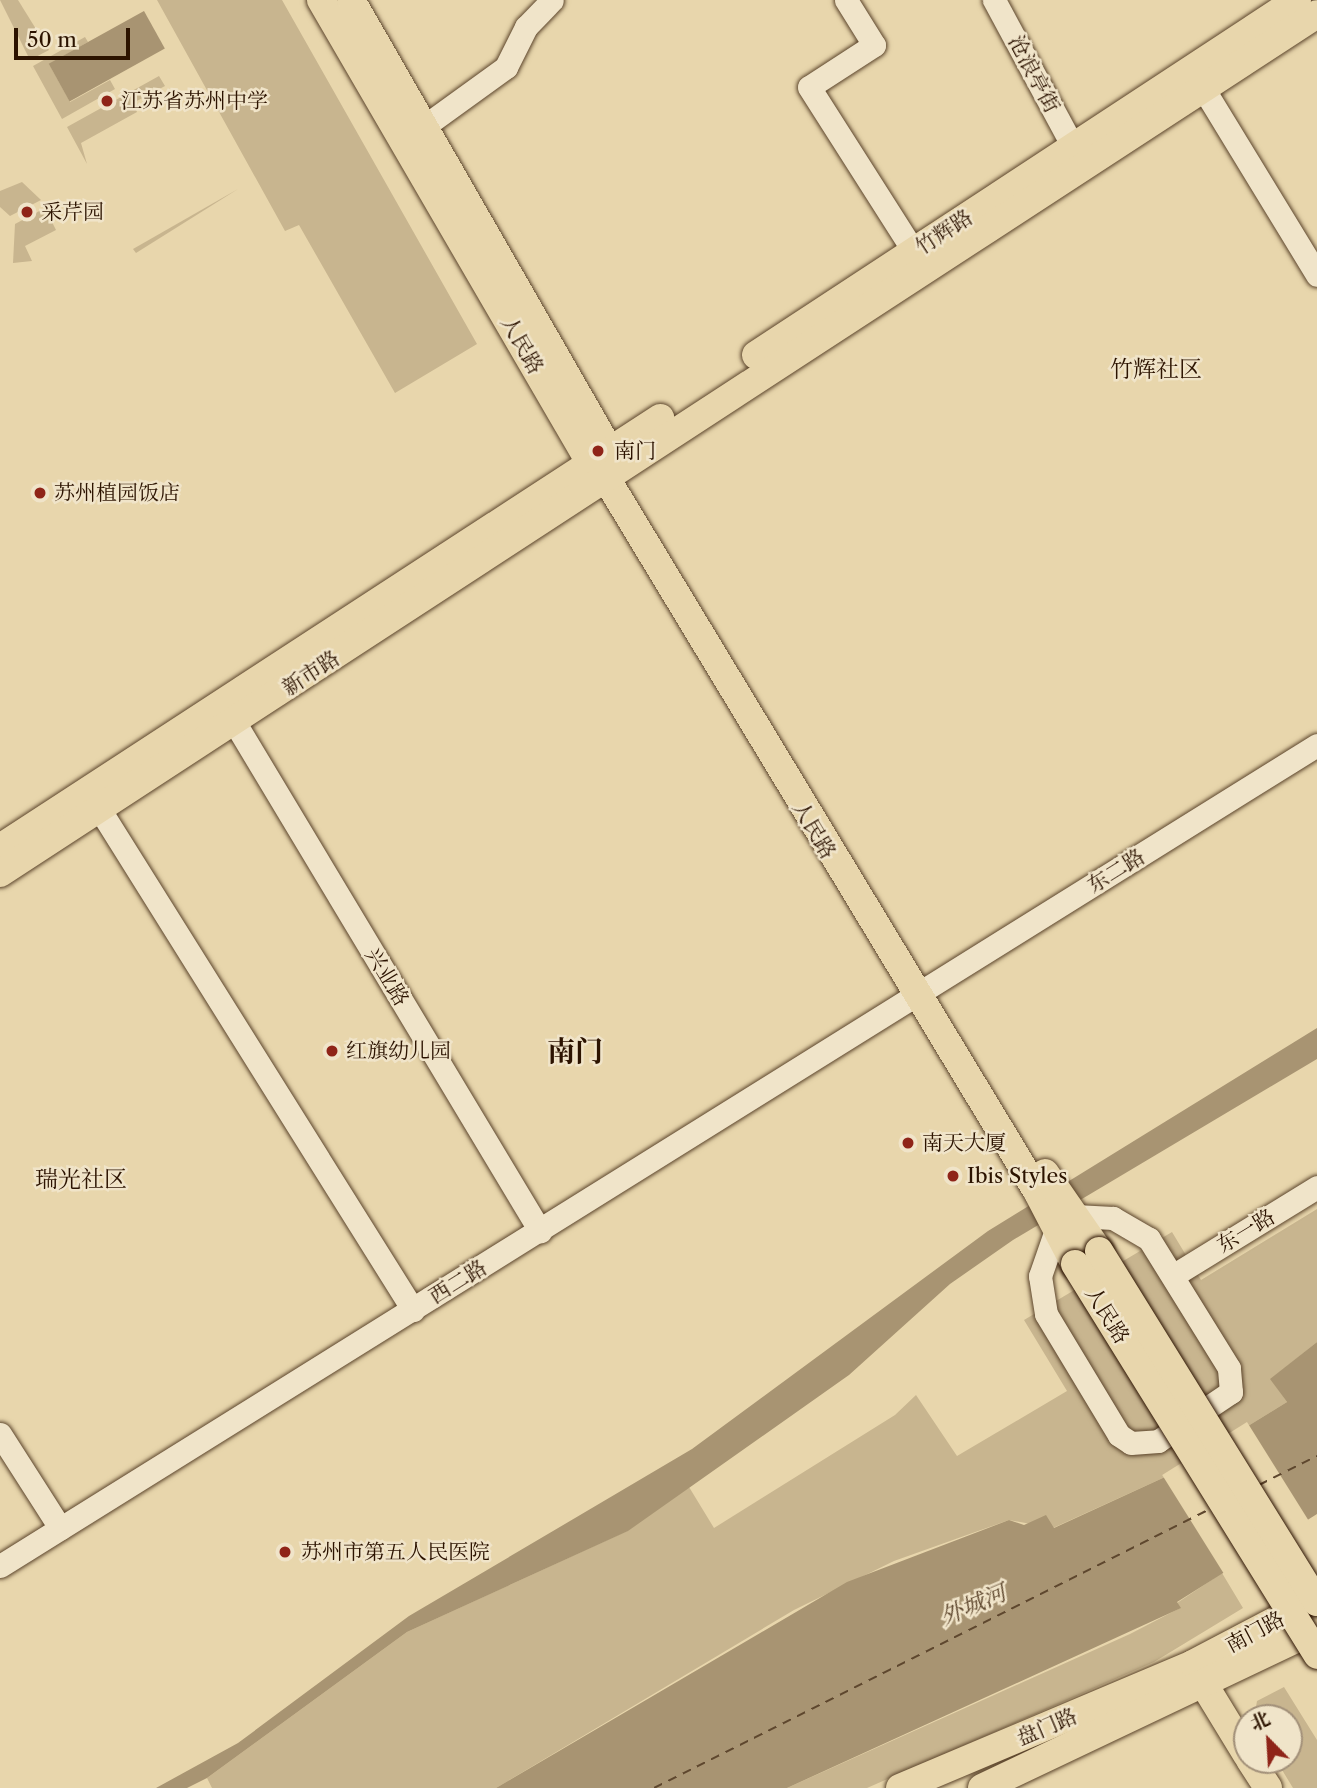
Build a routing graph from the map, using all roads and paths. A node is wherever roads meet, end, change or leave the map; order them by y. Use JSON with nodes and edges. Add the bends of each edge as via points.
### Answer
{"nodes":[{"id":1,"x":321,"y":0,"type":"edge"},
{"id":2,"x":351,"y":0,"type":"edge"},
{"id":3,"x":552,"y":0,"type":"edge"},
{"id":4,"x":846,"y":0,"type":"edge"},
{"id":5,"x":995,"y":0,"type":"edge"},
{"id":6,"x":1297,"y":0,"type":"edge"},
{"id":7,"x":1317,"y":15,"type":"edge"},
{"id":8,"x":1203,"y":88,"type":"junction"},
{"id":9,"x":426,"y":125,"type":"junction"},
{"id":10,"x":1073,"y":147,"type":"junction"},
{"id":11,"x":914,"y":252,"type":"junction"},
{"id":12,"x":1317,"y":275,"type":"edge"},
{"id":13,"x":607,"y":465,"type":"junction"},
{"id":14,"x":234,"y":723,"type":"junction"},
{"id":15,"x":1317,"y":745,"type":"edge"},
{"id":16,"x":94,"y":800,"type":"junction"},
{"id":17,"x":0,"y":848,"type":"edge"},
{"id":18,"x":0,"y":873,"type":"edge"},
{"id":19,"x":922,"y":992,"type":"junction"},
{"id":20,"x":1317,"y":1187,"type":"edge"},
{"id":21,"x":1066,"y":1221,"type":"junction"},
{"id":22,"x":540,"y":1231,"type":"junction"},
{"id":23,"x":1087,"y":1257,"type":"junction"},
{"id":24,"x":1174,"y":1275,"type":"junction"},
{"id":25,"x":412,"y":1310,"type":"junction"},
{"id":26,"x":0,"y":1434,"type":"edge"},
{"id":27,"x":60,"y":1528,"type":"junction"},
{"id":28,"x":0,"y":1566,"type":"edge"},
{"id":29,"x":1317,"y":1600,"type":"edge"},
{"id":30,"x":1317,"y":1629,"type":"edge"},
{"id":31,"x":1317,"y":1655,"type":"edge"},
{"id":32,"x":1199,"y":1675,"type":"junction"},
{"id":33,"x":1233,"y":1732,"type":"edge"},
{"id":34,"x":900,"y":1788,"type":"edge"},
{"id":35,"x":982,"y":1788,"type":"edge"}],
"edges":[{"from":1,"to":13,"type":"main road","name":"人民路"},
{"from":2,"to":9,"type":"main road","name":"人民路"},
{"from":3,"to":9,"type":"street","via":[[526,27],[506,67]]},
{"from":4,"to":11,"type":"street","via":[[874,45],[809,87]]},
{"from":5,"to":10,"type":"street","name":"沧浪亭街"},
{"from":6,"to":10,"type":"main road","name":"竹辉路"},
{"from":7,"to":8,"type":"main road","name":"竹辉路"},
{"from":8,"to":12,"type":"street"},
{"from":8,"to":13,"type":"main road","name":"竹辉路"},
{"from":9,"to":13,"type":"main road","name":"人民路"},
{"from":10,"to":11,"type":"main road","name":"竹辉路"},
{"from":11,"to":13,"type":"main road","name":"竹辉路"},
{"from":13,"to":14,"type":"main road","name":"新市路"},
{"from":13,"to":16,"type":"main road","name":"新市路"},
{"from":13,"to":19,"type":"main road","name":"人民路"},
{"from":14,"to":16,"type":"main road","name":"新市路"},
{"from":14,"to":22,"type":"street","name":"兴业路"},
{"from":15,"to":19,"type":"street","name":"东二路"},
{"from":16,"to":17,"type":"main road","name":"新市路"},
{"from":16,"to":18,"type":"main road","name":"新市路"},
{"from":16,"to":25,"type":"street"},
{"from":19,"to":21,"type":"main road","name":"人民路"},
{"from":19,"to":22,"type":"street","name":"西二路"},
{"from":20,"to":24,"type":"street","name":"东一路"},
{"from":21,"to":23,"type":"main road","name":"人民路"},
{"from":21,"to":24,"type":"street","via":[[1095,1212],[1136,1226]]},
{"from":21,"to":24,"type":"street","via":[[1040,1276],[1046,1314],[1131,1443],[1158,1441],[1234,1384]]},
{"from":22,"to":25,"type":"street","name":"西二路"},
{"from":23,"to":29,"type":"main road","name":"人民路","bridge":true},
{"from":23,"to":31,"type":"main road","name":"人民路","bridge":true},
{"from":25,"to":27,"type":"street","name":"西二路"},
{"from":26,"to":27,"type":"street"},
{"from":27,"to":28,"type":"street","name":"西二路"},
{"from":29,"to":32,"type":"main road","name":"南门路"},
{"from":30,"to":32,"type":"main road","name":"南门路"},
{"from":32,"to":33,"type":"main road"},
{"from":32,"to":34,"type":"main road","name":"盘门路"},
{"from":32,"to":35,"type":"main road","name":"盘门路"}]}
